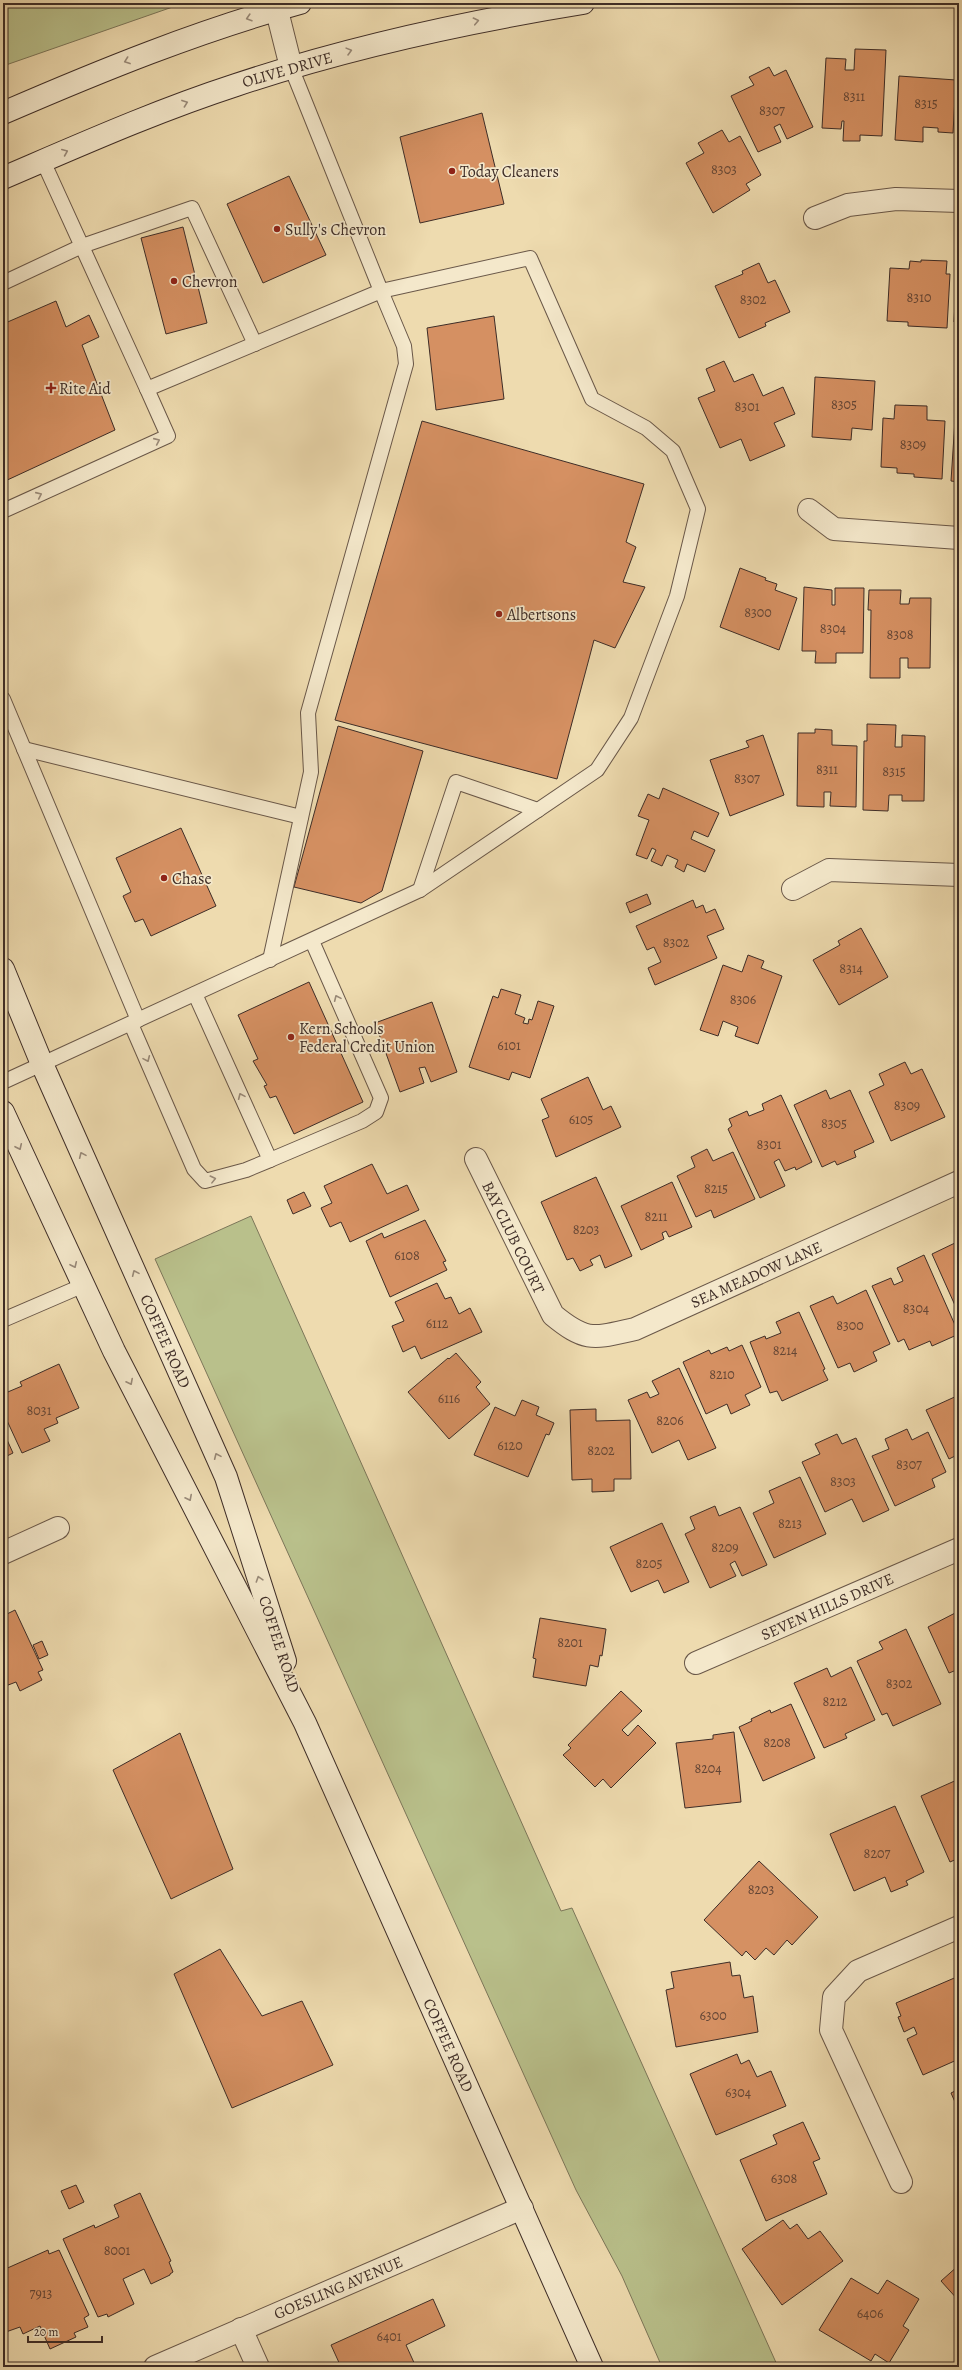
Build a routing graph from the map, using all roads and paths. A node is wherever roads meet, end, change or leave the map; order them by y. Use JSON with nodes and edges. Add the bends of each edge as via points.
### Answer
{"nodes":[{"id":1,"x":300,"y":3,"type":"edge"},
{"id":2,"x":583,"y":3,"type":"edge"},
{"id":3,"x":276,"y":6,"type":"edge"},
{"id":4,"x":291,"y":67,"type":"junction"},
{"id":5,"x":3,"y":113,"type":"edge"},
{"id":6,"x":43,"y":161,"type":"junction"},
{"id":7,"x":3,"y":178,"type":"edge"},
{"id":8,"x":959,"y":201,"type":"edge"},
{"id":9,"x":815,"y":218,"type":"dead end"},
{"id":10,"x":82,"y":246,"type":"junction"},
{"id":11,"x":3,"y":283,"type":"edge"},
{"id":12,"x":381,"y":291,"type":"junction"},
{"id":13,"x":255,"y":344,"type":"junction"},
{"id":14,"x":148,"y":389,"type":"junction"},
{"id":15,"x":809,"y":510,"type":"dead end"},
{"id":16,"x":3,"y":511,"type":"edge"},
{"id":17,"x":959,"y":538,"type":"edge"},
{"id":18,"x":3,"y":699,"type":"edge"},
{"id":19,"x":8,"y":727,"type":"edge"},
{"id":20,"x":24,"y":749,"type":"junction"},
{"id":21,"x":538,"y":810,"type":"junction"},
{"id":22,"x":301,"y":817,"type":"junction"},
{"id":23,"x":959,"y":875,"type":"edge"},
{"id":24,"x":793,"y":889,"type":"dead end"},
{"id":25,"x":420,"y":890,"type":"junction"},
{"id":26,"x":312,"y":941,"type":"junction"},
{"id":27,"x":270,"y":960,"type":"junction"},
{"id":28,"x":3,"y":969,"type":"edge"},
{"id":29,"x":195,"y":994,"type":"junction"},
{"id":30,"x":135,"y":1022,"type":"junction"},
{"id":31,"x":42,"y":1064,"type":"junction"},
{"id":32,"x":3,"y":1082,"type":"edge"},
{"id":33,"x":3,"y":1112,"type":"edge"},
{"id":34,"x":476,"y":1159,"type":"dead end"},
{"id":35,"x":270,"y":1160,"type":"junction"},
{"id":36,"x":959,"y":1182,"type":"edge"},
{"id":37,"x":84,"y":1285,"type":"junction"},
{"id":38,"x":553,"y":1314,"type":"joint"},
{"id":39,"x":3,"y":1320,"type":"edge"},
{"id":40,"x":58,"y":1528,"type":"dead end"},
{"id":41,"x":959,"y":1549,"type":"edge"},
{"id":42,"x":3,"y":1552,"type":"edge"},
{"id":43,"x":696,"y":1663,"type":"dead end"},
{"id":44,"x":305,"y":1723,"type":"junction"},
{"id":45,"x":959,"y":1927,"type":"edge"},
{"id":46,"x":901,"y":2182,"type":"dead end"},
{"id":47,"x":522,"y":2208,"type":"junction"},
{"id":48,"x":241,"y":2329,"type":"junction"},
{"id":49,"x":155,"y":2367,"type":"edge"},
{"id":50,"x":258,"y":2367,"type":"edge"},
{"id":51,"x":592,"y":2367,"type":"edge"}],
"edges":[{"from":1,"to":3,"type":"main road"},
{"from":4,"to":2,"type":"main road","name":"OLIVE DRIVE","one_way":true,"via":[[400,38],[500,16]]},
{"from":3,"to":4,"type":"main road"},
{"from":3,"to":5,"type":"main road","one_way":true,"via":[[114,65]]},
{"from":6,"to":4,"type":"main road","name":"OLIVE DRIVE","one_way":true,"via":[[138,120]]},
{"from":4,"to":12,"type":"lane"},
{"from":6,"to":7,"type":"main road","name":"OLIVE DRIVE"},
{"from":6,"to":10,"type":"lane"},
{"from":8,"to":9,"type":"main road","via":[[896,199],[848,205]]},
{"from":10,"to":11,"type":"lane"},
{"from":10,"to":13,"type":"lane","via":[[192,208]]},
{"from":10,"to":14,"type":"lane"},
{"from":12,"to":13,"type":"lane"},
{"from":12,"to":21,"type":"lane","via":[[530,258],[592,399],[646,428],[673,451],[698,509],[678,596],[631,718],[597,770]]},
{"from":12,"to":22,"type":"lane","via":[[404,346],[406,364],[308,713],[311,772]]},
{"from":13,"to":14,"type":"lane"},
{"from":16,"to":14,"type":"lane","one_way":true,"via":[[168,436]]},
{"from":15,"to":17,"type":"main road","via":[[834,529]]},
{"from":18,"to":19,"type":"lane"},
{"from":19,"to":20,"type":"lane"},
{"from":20,"to":22,"type":"lane"},
{"from":20,"to":30,"type":"lane"},
{"from":21,"to":25,"type":"lane"},
{"from":21,"to":25,"type":"lane","via":[[456,782]]},
{"from":22,"to":27,"type":"lane"},
{"from":23,"to":24,"type":"main road","via":[[829,870]]},
{"from":25,"to":26,"type":"lane"},
{"from":26,"to":27,"type":"lane"},
{"from":35,"to":26,"type":"lane","one_way":true,"via":[[362,1121],[376,1112],[381,1098]]},
{"from":27,"to":29,"type":"lane"},
{"from":28,"to":31,"type":"main road","name":"COFFEE ROAD"},
{"from":29,"to":30,"type":"lane"},
{"from":35,"to":29,"type":"lane","one_way":true},
{"from":30,"to":31,"type":"lane"},
{"from":30,"to":35,"type":"lane","one_way":true,"via":[[194,1169],[205,1181],[246,1170]]},
{"from":31,"to":32,"type":"lane"},
{"from":44,"to":31,"type":"main road","name":"COFFEE ROAD","one_way":true,"via":[[226,1477]]},
{"from":33,"to":37,"type":"main road","name":"COFFEE ROAD","one_way":true},
{"from":34,"to":38,"type":"main road","name":"BAY CLUB COURT"},
{"from":36,"to":38,"type":"main road","name":"SEA MEADOW LANE","via":[[635,1329],[595,1338],[572,1330]]},
{"from":37,"to":39,"type":"lane"},
{"from":37,"to":44,"type":"main road","name":"COFFEE ROAD","one_way":true,"via":[[114,1351]]},
{"from":40,"to":42,"type":"main road"},
{"from":41,"to":43,"type":"main road","name":"SEVEN HILLS DRIVE"},
{"from":44,"to":47,"type":"main road","name":"COFFEE ROAD"},
{"from":45,"to":46,"type":"main road","via":[[858,1971],[834,1997],[831,2030]]},
{"from":47,"to":48,"type":"main road","name":"GOESLING AVENUE"},
{"from":47,"to":51,"type":"main road","name":"COFFEE ROAD"},
{"from":48,"to":49,"type":"main road","name":"GOESLING AVENUE"},
{"from":48,"to":50,"type":"main road"}]}
